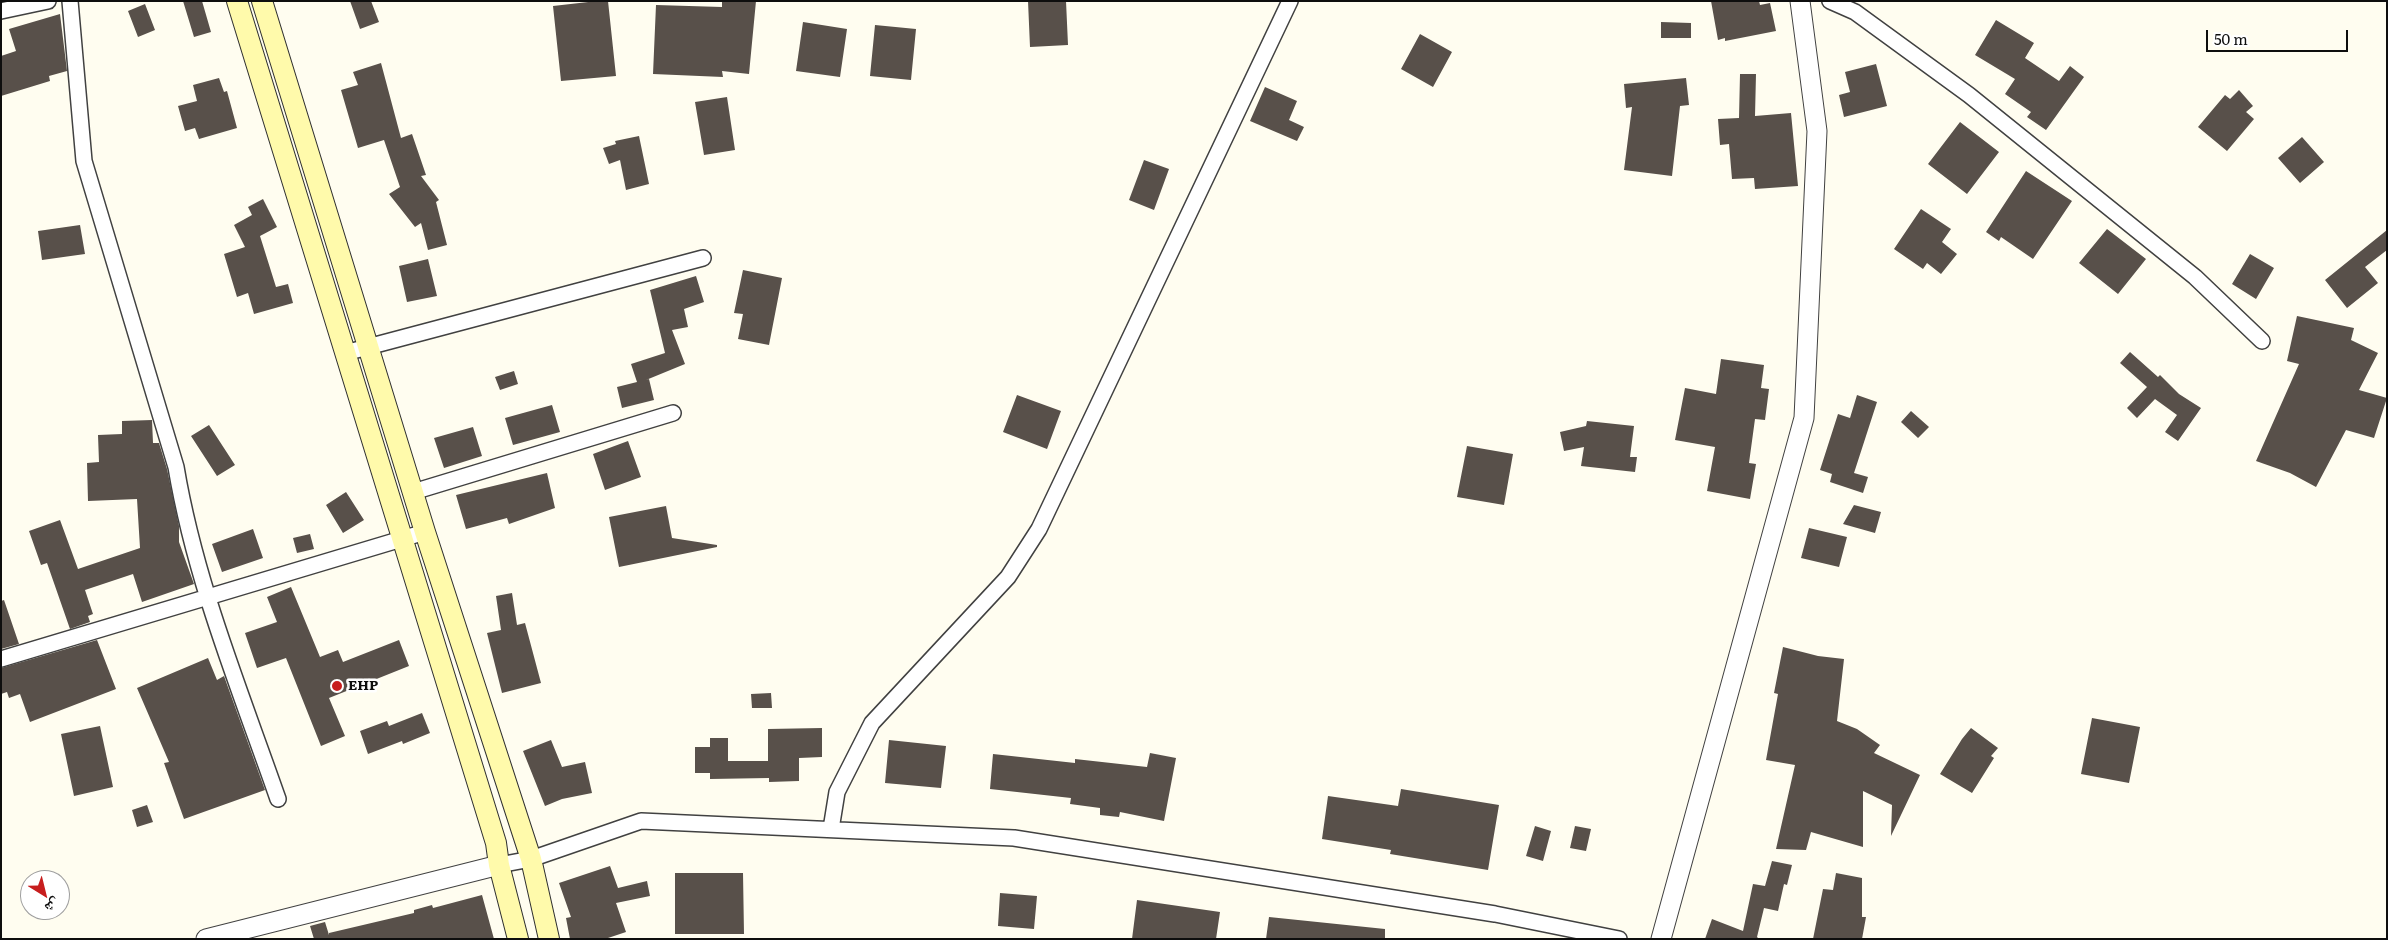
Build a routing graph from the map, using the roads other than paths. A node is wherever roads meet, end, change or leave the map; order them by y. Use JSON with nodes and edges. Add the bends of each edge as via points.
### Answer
{"nodes":[{"id":1,"x":48,"y":1,"type":"edge"},
{"id":2,"x":70,"y":1,"type":"edge"},
{"id":3,"x":238,"y":1,"type":"edge"},
{"id":4,"x":262,"y":1,"type":"edge"},
{"id":5,"x":1290,"y":1,"type":"edge"},
{"id":6,"x":1800,"y":1,"type":"edge"},
{"id":7,"x":1830,"y":1,"type":"edge"},
{"id":8,"x":1,"y":11,"type":"edge"},
{"id":9,"x":703,"y":258,"type":"dead end"},
{"id":10,"x":2262,"y":342,"type":"dead end"},
{"id":11,"x":368,"y":347,"type":"junction"},
{"id":12,"x":345,"y":353,"type":"junction"},
{"id":13,"x":672,"y":413,"type":"dead end"},
{"id":14,"x":413,"y":492,"type":"junction"},
{"id":15,"x":425,"y":532,"type":"junction"},
{"id":16,"x":402,"y":539,"type":"junction"},
{"id":17,"x":209,"y":597,"type":"junction"},
{"id":18,"x":1,"y":659,"type":"edge"},
{"id":19,"x":278,"y":799,"type":"dead end"},
{"id":20,"x":831,"y":828,"type":"junction"},
{"id":21,"x":531,"y":860,"type":"junction"},
{"id":22,"x":499,"y":865,"type":"junction"},
{"id":23,"x":206,"y":939,"type":"edge"},
{"id":24,"x":518,"y":939,"type":"edge"},
{"id":25,"x":549,"y":939,"type":"edge"},
{"id":26,"x":1619,"y":939,"type":"edge"},
{"id":27,"x":1661,"y":939,"type":"edge"}],
"edges":[{"from":1,"to":8,"type":"street"},
{"from":2,"to":17,"type":"street","via":[[84,161],[176,467],[184,510]]},
{"from":3,"to":12,"type":"main road"},
{"from":4,"to":11,"type":"main road"},
{"from":5,"to":20,"type":"street","via":[[1039,530],[1008,577],[872,723],[837,792]]},
{"from":6,"to":27,"type":"street","via":[[1817,131],[1804,418]]},
{"from":7,"to":10,"type":"street","via":[[1856,12],[1968,95],[2195,277]]},
{"from":9,"to":11,"type":"street"},
{"from":11,"to":12,"type":"street"},
{"from":11,"to":14,"type":"main road"},
{"from":12,"to":16,"type":"main road"},
{"from":13,"to":14,"type":"street"},
{"from":14,"to":15,"type":"main road"},
{"from":15,"to":16,"type":"street"},
{"from":15,"to":21,"type":"main road"},
{"from":16,"to":17,"type":"street"},
{"from":16,"to":22,"type":"main road","via":[[496,842]]},
{"from":17,"to":18,"type":"street"},
{"from":17,"to":19,"type":"street"},
{"from":20,"to":21,"type":"street","via":[[641,821]]},
{"from":20,"to":26,"type":"street","via":[[1014,838],[1495,914]]},
{"from":21,"to":22,"type":"street"},
{"from":21,"to":25,"type":"main road"},
{"from":22,"to":23,"type":"street"},
{"from":22,"to":24,"type":"main road"}]}
